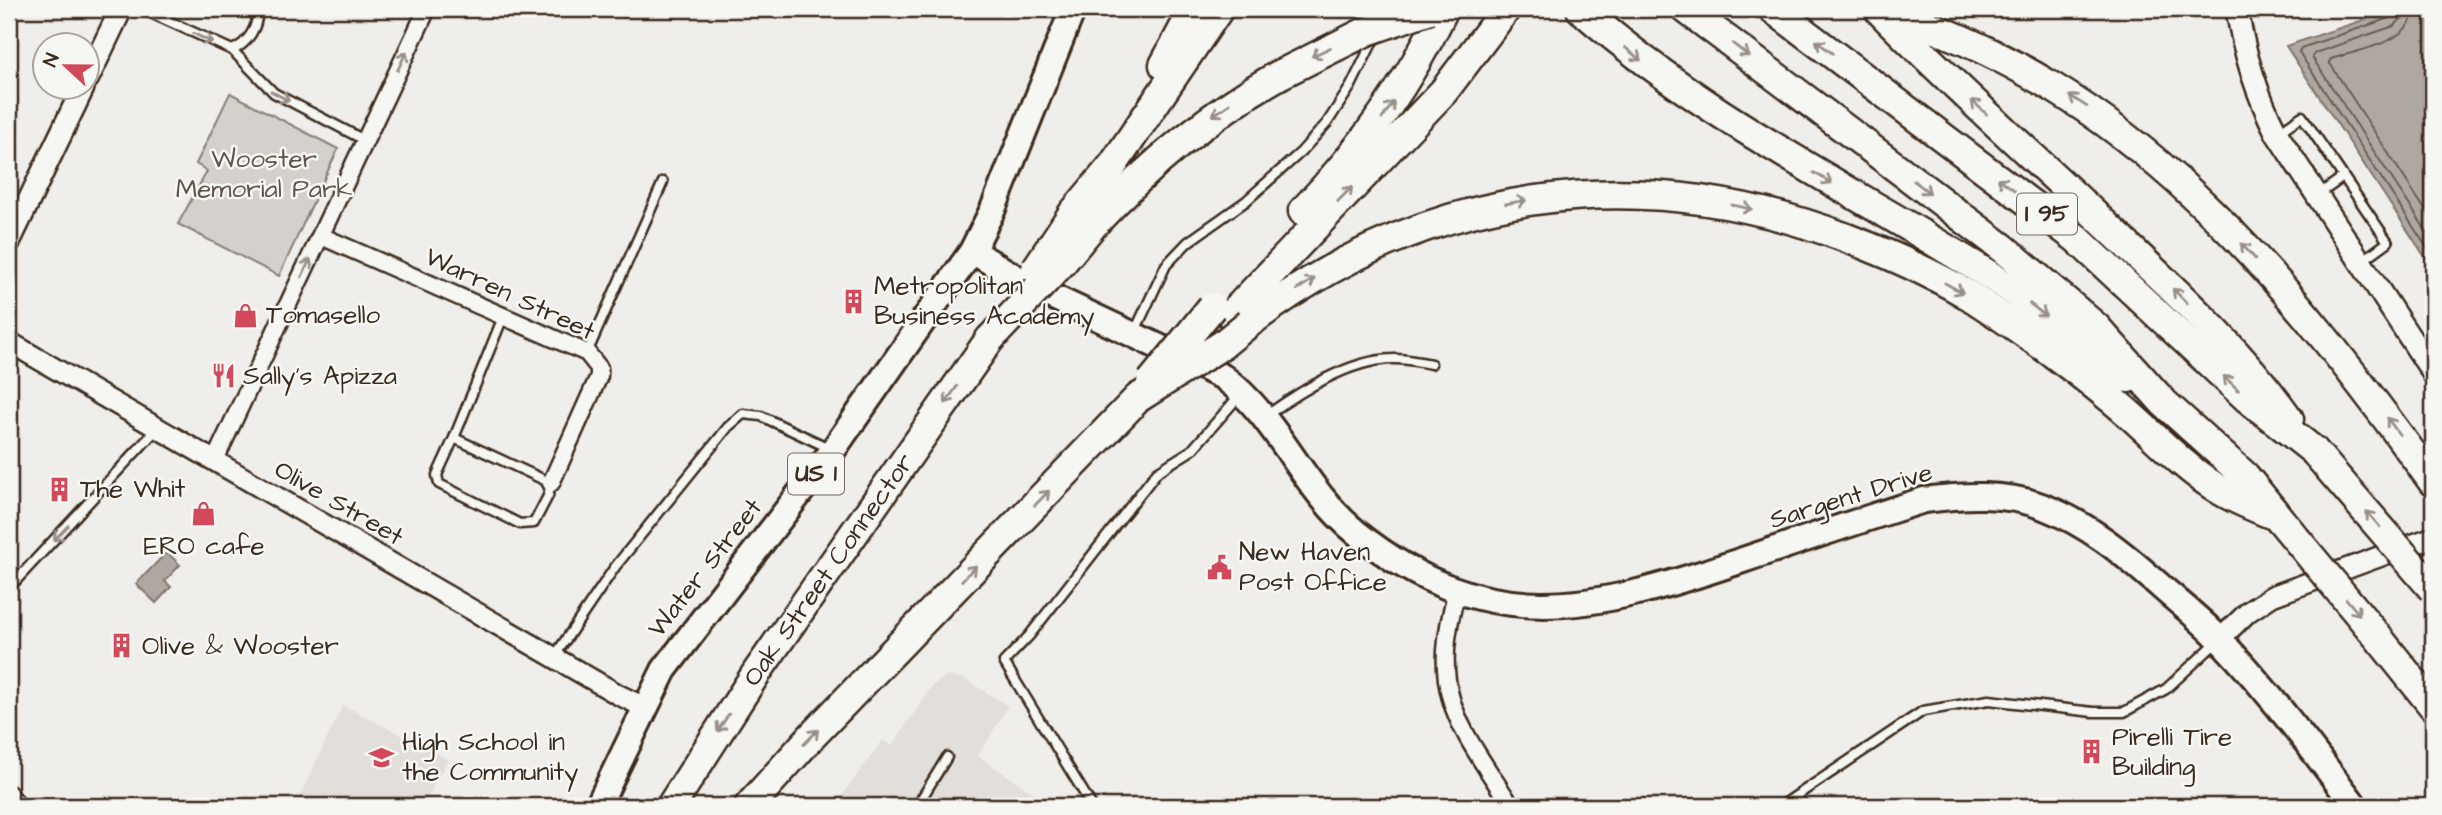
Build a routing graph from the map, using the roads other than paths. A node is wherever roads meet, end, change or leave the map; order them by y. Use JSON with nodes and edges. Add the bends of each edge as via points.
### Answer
{"nodes":[{"id":1,"x":121,"y":9,"type":"edge"},
{"id":2,"x":142,"y":9,"type":"edge"},
{"id":3,"x":257,"y":9,"type":"edge"},
{"id":4,"x":427,"y":9,"type":"edge"},
{"id":5,"x":1073,"y":9,"type":"edge"},
{"id":6,"x":1194,"y":9,"type":"edge"},
{"id":7,"x":1219,"y":9,"type":"edge"},
{"id":8,"x":1390,"y":9,"type":"edge"},
{"id":9,"x":1430,"y":9,"type":"edge"},
{"id":10,"x":1444,"y":9,"type":"edge"},
{"id":11,"x":1506,"y":9,"type":"edge"},
{"id":12,"x":1581,"y":9,"type":"edge"},
{"id":13,"x":1686,"y":9,"type":"edge"},
{"id":14,"x":1773,"y":9,"type":"edge"},
{"id":15,"x":1878,"y":9,"type":"edge"},
{"id":16,"x":2237,"y":9,"type":"edge"},
{"id":17,"x":102,"y":49,"type":"edge"},
{"id":18,"x":232,"y":50,"type":"junction"},
{"id":19,"x":76,"y":102,"type":"edge"},
{"id":20,"x":2277,"y":134,"type":"junction"},
{"id":21,"x":366,"y":141,"type":"junction"},
{"id":22,"x":2343,"y":177,"type":"junction"},
{"id":23,"x":663,"y":182,"type":"dead end"},
{"id":24,"x":2318,"y":195,"type":"junction"},
{"id":25,"x":1083,"y":219,"type":"junction"},
{"id":26,"x":321,"y":236,"type":"junction"},
{"id":27,"x":9,"y":242,"type":"edge"},
{"id":28,"x":972,"y":251,"type":"junction"},
{"id":29,"x":2362,"y":261,"type":"junction"},
{"id":30,"x":1231,"y":315,"type":"junction"},
{"id":31,"x":503,"y":317,"type":"junction"},
{"id":32,"x":1134,"y":334,"type":"junction"},
{"id":33,"x":9,"y":342,"type":"edge"},
{"id":34,"x":587,"y":353,"type":"junction"},
{"id":35,"x":1431,"y":364,"type":"dead end"},
{"id":36,"x":2433,"y":373,"type":"edge"},
{"id":37,"x":1243,"y":391,"type":"junction"},
{"id":38,"x":1138,"y":398,"type":"junction"},
{"id":39,"x":2163,"y":402,"type":"junction"},
{"id":40,"x":1265,"y":417,"type":"junction"},
{"id":41,"x":158,"y":429,"type":"junction"},
{"id":42,"x":454,"y":438,"type":"junction"},
{"id":43,"x":2309,"y":445,"type":"junction"},
{"id":44,"x":834,"y":450,"type":"junction"},
{"id":45,"x":214,"y":462,"type":"junction"},
{"id":46,"x":551,"y":482,"type":"junction"},
{"id":47,"x":2433,"y":482,"type":"edge"},
{"id":48,"x":2278,"y":517,"type":"junction"},
{"id":49,"x":2433,"y":537,"type":"edge"},
{"id":50,"x":9,"y":588,"type":"edge"},
{"id":51,"x":2433,"y":589,"type":"edge"},
{"id":52,"x":1457,"y":591,"type":"junction"},
{"id":53,"x":2220,"y":639,"type":"junction"},
{"id":54,"x":554,"y":657,"type":"junction"},
{"id":55,"x":2433,"y":706,"type":"edge"},
{"id":56,"x":644,"y":707,"type":"junction"},
{"id":57,"x":947,"y":757,"type":"dead end"},
{"id":58,"x":9,"y":794,"type":"edge"},
{"id":59,"x":18,"y":806,"type":"edge"},
{"id":60,"x":598,"y":806,"type":"edge"},
{"id":61,"x":671,"y":806,"type":"edge"},
{"id":62,"x":750,"y":806,"type":"edge"},
{"id":63,"x":916,"y":806,"type":"edge"},
{"id":64,"x":1093,"y":806,"type":"edge"},
{"id":65,"x":1511,"y":806,"type":"edge"},
{"id":66,"x":1781,"y":806,"type":"edge"},
{"id":67,"x":2355,"y":806,"type":"edge"}],
"edges":[{"from":1,"to":17,"type":"main road"},
{"from":2,"to":18,"type":"lane","one_way":true},
{"from":3,"to":18,"type":"lane","via":[[247,40]]},
{"from":21,"to":4,"type":"street","one_way":true},
{"from":5,"to":28,"type":"main road","name":"Water Street","number":"US 1"},
{"from":6,"to":25,"type":"highway","via":[[1159,73],[1100,159]]},
{"from":7,"to":25,"type":"highway","via":[[1121,153]]},
{"from":8,"to":32,"type":"lane","via":[[1327,123],[1246,201],[1188,242],[1166,265]]},
{"from":9,"to":25,"type":"highway","one_way":true,"bridge":true,"via":[[1367,31],[1279,75],[1218,112]]},
{"from":30,"to":10,"type":"highway","one_way":true,"via":[[1362,145],[1404,84]]},
{"from":30,"to":11,"type":"highway","one_way":true,"via":[[1444,91]]},
{"from":12,"to":39,"type":"highway","one_way":true,"via":[[1687,94],[1999,282]]},
{"from":13,"to":39,"type":"highway","number":"I 95","one_way":true,"via":[[2003,248],[2096,327]]},
{"from":43,"to":14,"type":"highway","number":"I 95","one_way":true,"via":[[2247,398],[2076,238]]},
{"from":43,"to":15,"type":"highway","one_way":true,"via":[[2260,378],[2175,291]]},
{"from":47,"to":15,"type":"highway","one_way":true,"via":[[2281,286],[2153,157],[2084,104],[2009,61],[1932,26]]},
{"from":16,"to":20,"type":"main road","via":[[2247,63]]},
{"from":18,"to":21,"type":"lane","one_way":true,"via":[[274,93]]},
{"from":19,"to":27,"type":"main road"},
{"from":20,"to":22,"type":"lane","via":[[2302,116]]},
{"from":20,"to":24,"type":"main road"},
{"from":21,"to":26,"type":"street"},
{"from":22,"to":24,"type":"lane"},
{"from":22,"to":29,"type":"lane","via":[[2388,242]]},
{"from":23,"to":34,"type":"lane"},
{"from":24,"to":29,"type":"main road"},
{"from":25,"to":61,"type":"highway","name":"Oak Street Connector","one_way":true,"bridge":true,"via":[[1060,265],[990,339],[757,672]]},
{"from":26,"to":31,"type":"street","name":"Warren Street"},
{"from":45,"to":26,"type":"street","one_way":true},
{"from":28,"to":32,"type":"main road","name":"Sargent Drive","via":[[1032,287]]},
{"from":28,"to":44,"type":"main road","name":"Water Street","number":"US 1"},
{"from":29,"to":36,"type":"main road"},
{"from":30,"to":38,"type":"highway","bridge":true},
{"from":30,"to":38,"type":"highway","bridge":true,"via":[[1222,345]]},
{"from":30,"to":48,"type":"highway","one_way":true,"via":[[1309,282],[1369,248],[1499,205],[1561,196],[1630,194],[1733,205],[1802,222],[1863,244],[1969,296],[2074,368],[2216,488]]},
{"from":31,"to":34,"type":"street","name":"Warren Street"},
{"from":31,"to":42,"type":"lane"},
{"from":32,"to":37,"type":"main road","name":"Sargent Drive","via":[[1203,365]]},
{"from":33,"to":41,"type":"street","name":"Olive Street"},
{"from":34,"to":46,"type":"street","name":"Warren Street","via":[[599,368],[599,376]]},
{"from":35,"to":40,"type":"lane","via":[[1392,359],[1349,370],[1301,391]]},
{"from":37,"to":40,"type":"main road","name":"Sargent Drive"},
{"from":37,"to":64,"type":"lane","via":[[1192,450],[1157,472],[1004,662]]},
{"from":62,"to":38,"type":"highway","one_way":true},
{"from":39,"to":48,"type":"highway","number":"I 95","via":[[2245,476]]},
{"from":40,"to":52,"type":"main road","name":"Sargent Drive","via":[[1319,495],[1355,531],[1388,555]]},
{"from":41,"to":45,"type":"street","name":"Olive Street"},
{"from":41,"to":50,"type":"lane","one_way":true},
{"from":42,"to":46,"type":"lane"},
{"from":42,"to":46,"type":"lane","via":[[437,475],[439,484],[520,524],[530,525],[537,519]]},
{"from":51,"to":43,"type":"highway","number":"I 95","one_way":true,"bridge":true},
{"from":44,"to":54,"type":"lane","via":[[761,415],[743,414],[649,523]]},
{"from":44,"to":56,"type":"main road","name":"Water Street","number":"US 1","via":[[689,635]]},
{"from":45,"to":54,"type":"street","name":"Olive Street"},
{"from":48,"to":55,"type":"highway","number":"I 95","one_way":true,"bridge":true},
{"from":49,"to":53,"type":"street","via":[[2272,596]]},
{"from":52,"to":53,"type":"main road","name":"Sargent Drive","via":[[1493,602],[1587,604],[1639,594],[1924,500],[1999,497],[2042,506],[2076,521],[2120,551]]},
{"from":52,"to":65,"type":"street","via":[[1444,650],[1449,695],[1458,723]]},
{"from":53,"to":66,"type":"lane","via":[[2166,689],[2124,712],[1989,700],[1923,710]]},
{"from":53,"to":67,"type":"main road","name":"Sargent Drive"},
{"from":54,"to":56,"type":"street","name":"Olive Street"},
{"from":56,"to":60,"type":"main road","name":"Water Street","number":"US 1"},
{"from":57,"to":63,"type":"lane"},
{"from":58,"to":59,"type":"street"}]}
